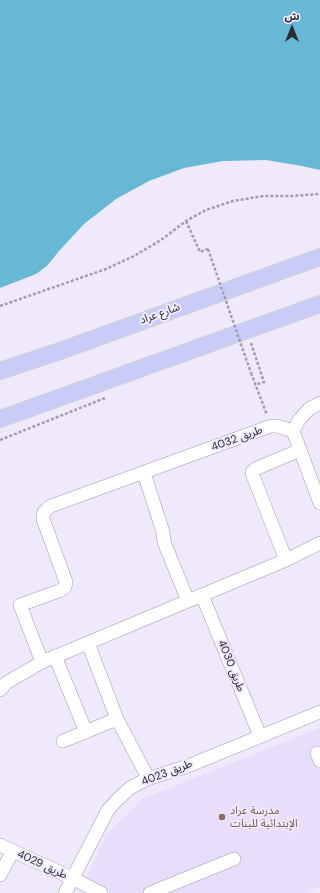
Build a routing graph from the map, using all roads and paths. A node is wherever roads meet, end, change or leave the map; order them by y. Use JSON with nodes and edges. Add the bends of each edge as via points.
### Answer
{"nodes":[{"id":1,"x":320,"y":194,"type":"edge"},
{"id":2,"x":186,"y":220,"type":"junction"},
{"id":3,"x":320,"y":257,"type":"edge"},
{"id":4,"x":320,"y":304,"type":"edge"},
{"id":5,"x":0,"y":306,"type":"edge"},
{"id":6,"x":250,"y":340,"type":"dead end"},
{"id":7,"x":0,"y":371,"type":"edge"},
{"id":8,"x":255,"y":385,"type":"junction"},
{"id":9,"x":320,"y":402,"type":"edge"},
{"id":10,"x":0,"y":419,"type":"edge"},
{"id":11,"x":271,"y":426,"type":"junction"},
{"id":12,"x":293,"y":431,"type":"junction"},
{"id":13,"x":300,"y":450,"type":"junction"},
{"id":14,"x":144,"y":473,"type":"junction"},
{"id":15,"x":319,"y":498,"type":"edge"},
{"id":16,"x":320,"y":543,"type":"edge"},
{"id":17,"x":286,"y":560,"type":"junction"},
{"id":18,"x":202,"y":595,"type":"junction"},
{"id":19,"x":188,"y":601,"type":"junction"},
{"id":20,"x":88,"y":643,"type":"junction"},
{"id":21,"x":55,"y":656,"type":"junction"},
{"id":22,"x":42,"y":662,"type":"junction"},
{"id":23,"x":0,"y":690,"type":"edge"},
{"id":24,"x":320,"y":712,"type":"edge"},
{"id":25,"x":117,"y":719,"type":"junction"},
{"id":26,"x":86,"y":732,"type":"junction"},
{"id":27,"x":260,"y":736,"type":"junction"},
{"id":28,"x":62,"y":741,"type":"dead end"},
{"id":29,"x":147,"y":779,"type":"junction"},
{"id":30,"x":0,"y":845,"type":"edge"},
{"id":31,"x":13,"y":851,"type":"junction"},
{"id":32,"x":234,"y":860,"type":"dead end"},
{"id":33,"x":0,"y":875,"type":"edge"},
{"id":34,"x":72,"y":878,"type":"junction"},
{"id":35,"x":65,"y":893,"type":"edge"},
{"id":36,"x":101,"y":893,"type":"edge"},
{"id":37,"x":150,"y":893,"type":"edge"}],
"edges":[{"from":1,"to":2,"type":"path","via":[[262,196],[234,201]]},
{"from":2,"to":5,"type":"path","via":[[161,240],[106,269]]},
{"from":2,"to":8,"type":"path","bridge":true,"via":[[200,252],[208,250]]},
{"from":3,"to":7,"type":"main road","name":"شارع عراد"},
{"from":4,"to":10,"type":"main road"},
{"from":6,"to":8,"type":"path","via":[[264,382]]},
{"from":8,"to":11,"type":"path"},
{"from":9,"to":12,"type":"street","via":[[299,420]]},
{"from":11,"to":12,"type":"street","name":"طريق 4032"},
{"from":11,"to":14,"type":"street","name":"طريق 4032"},
{"from":12,"to":13,"type":"street"},
{"from":13,"to":15,"type":"street"},
{"from":13,"to":17,"type":"street","via":[[252,472]]},
{"from":14,"to":19,"type":"street","via":[[164,542]]},
{"from":14,"to":22,"type":"street","name":"طريق 4032","via":[[51,506],[44,512],[43,519],[66,582],[65,587],[59,591],[20,605]]},
{"from":16,"to":17,"type":"street"},
{"from":17,"to":18,"type":"street"},
{"from":18,"to":19,"type":"street"},
{"from":18,"to":27,"type":"street","name":"طريق 4030"},
{"from":19,"to":20,"type":"street"},
{"from":20,"to":21,"type":"street"},
{"from":20,"to":25,"type":"street"},
{"from":21,"to":22,"type":"street"},
{"from":21,"to":26,"type":"street"},
{"from":22,"to":23,"type":"street","via":[[6,683]]},
{"from":24,"to":27,"type":"street","name":"طريق 4023"},
{"from":25,"to":26,"type":"street"},
{"from":25,"to":29,"type":"street"},
{"from":26,"to":28,"type":"street"},
{"from":27,"to":29,"type":"street","name":"طريق 4023","via":[[188,766]]},
{"from":29,"to":34,"type":"street","name":"طريق 4023","via":[[130,788],[108,810]]},
{"from":30,"to":31,"type":"street","name":"طريق 4029"},
{"from":31,"to":33,"type":"street","name":"طريق 4029"},
{"from":31,"to":34,"type":"street","name":"طريق 4029"},
{"from":32,"to":37,"type":"street"},
{"from":34,"to":35,"type":"street","name":"طريق 4023"},
{"from":34,"to":36,"type":"street","name":"طريق 4029"}]}
